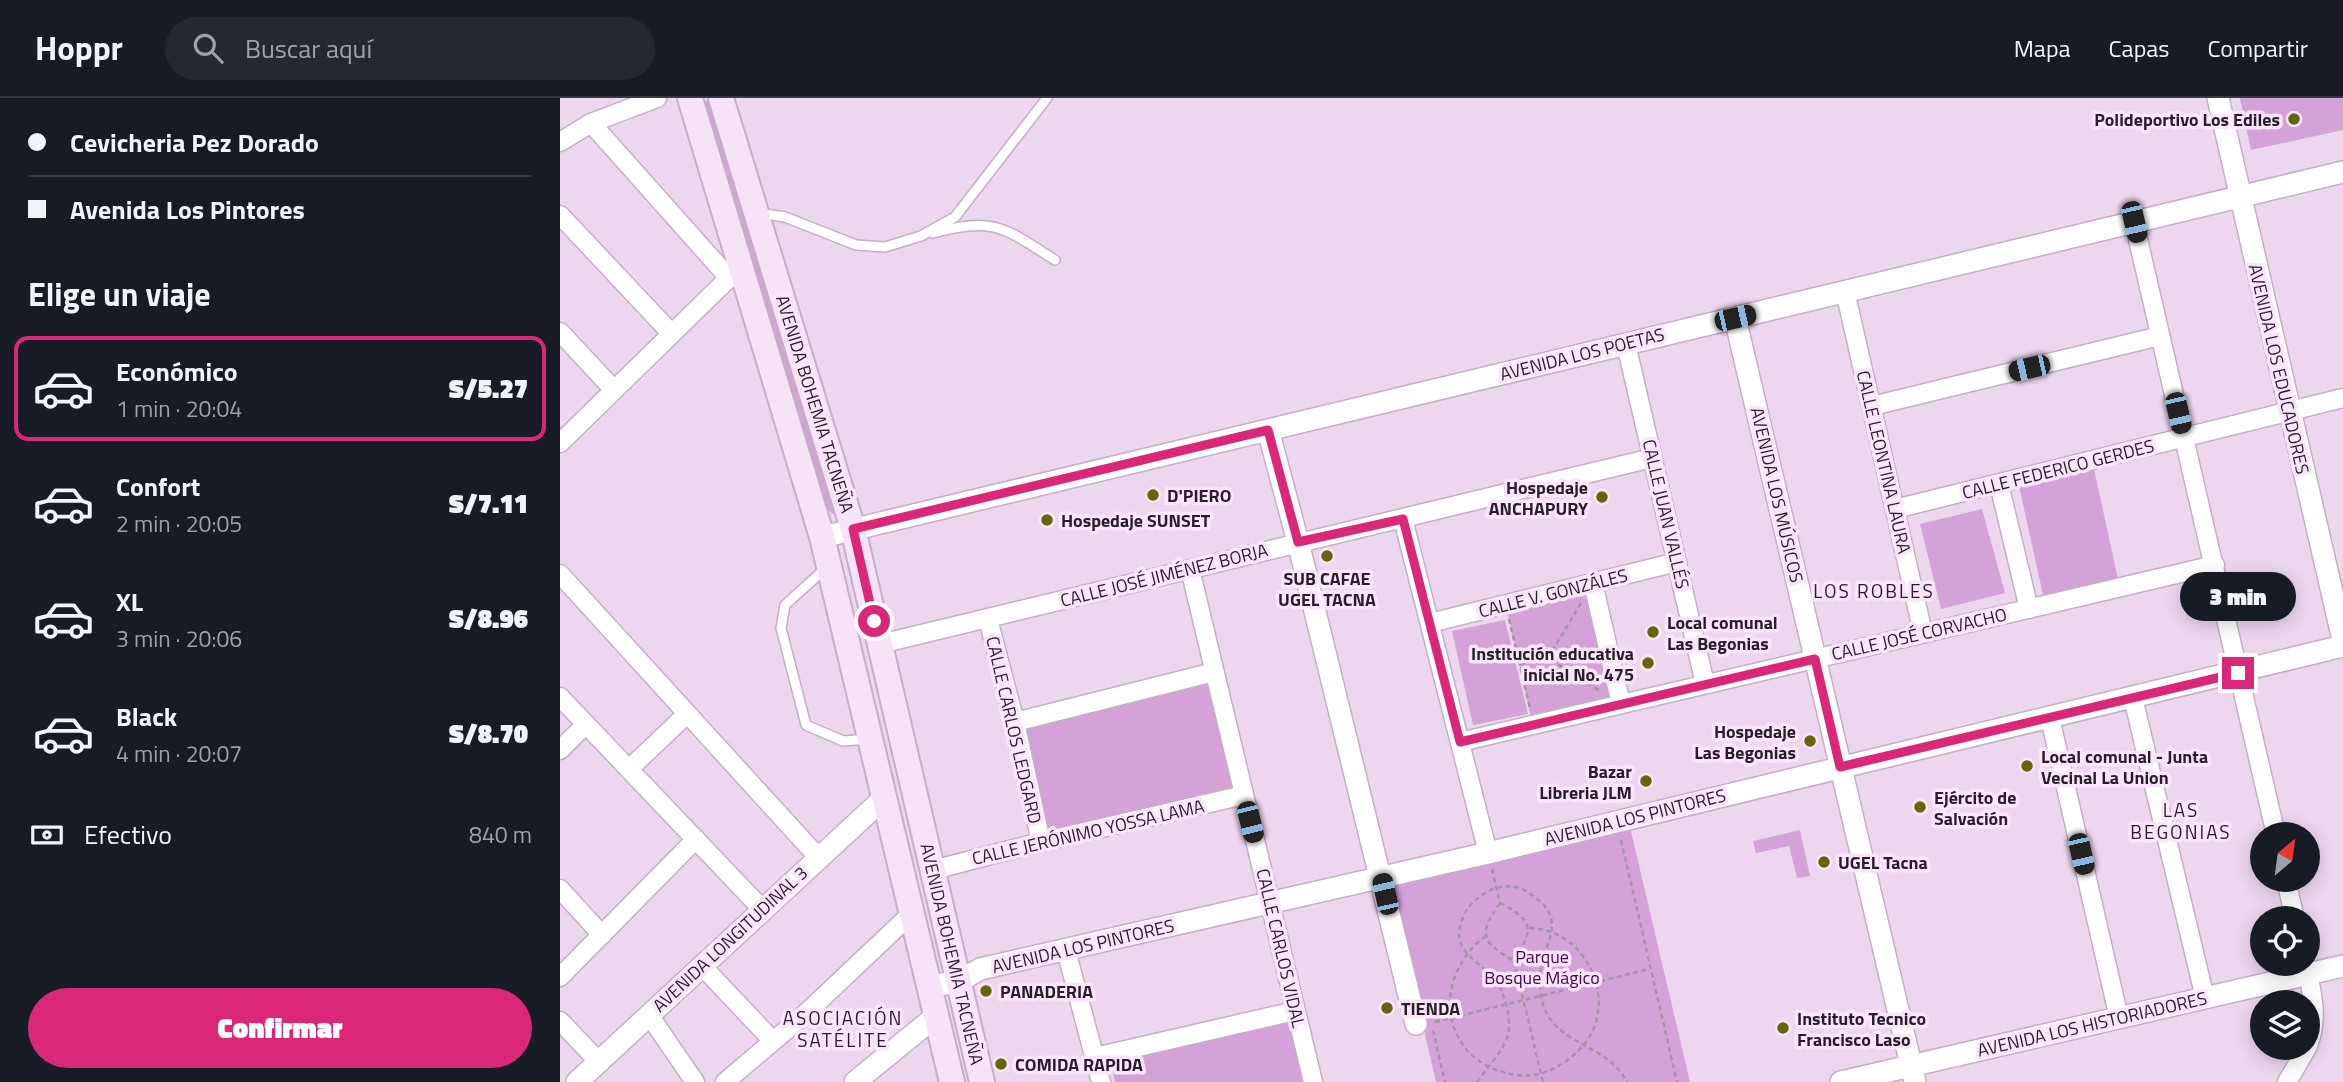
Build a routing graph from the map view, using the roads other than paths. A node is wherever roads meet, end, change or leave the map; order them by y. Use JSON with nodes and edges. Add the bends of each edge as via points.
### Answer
{"nodes":[{"id":1,"x":657,"y":98,"type":"edge"},
{"id":2,"x":690,"y":98,"type":"edge"},
{"id":3,"x":721,"y":98,"type":"edge"},
{"id":4,"x":1047,"y":98,"type":"edge"},
{"id":5,"x":2218,"y":98,"type":"edge"},
{"id":6,"x":591,"y":123,"type":"junction"},
{"id":7,"x":560,"y":142,"type":"edge"},
{"id":8,"x":2343,"y":172,"type":"edge"},
{"id":9,"x":2239,"y":197,"type":"junction"},
{"id":10,"x":756,"y":213,"type":"junction"},
{"id":11,"x":560,"y":215,"type":"edge"},
{"id":12,"x":2134,"y":222,"type":"junction"},
{"id":13,"x":921,"y":236,"type":"junction"},
{"id":14,"x":1055,"y":260,"type":"dead end"},
{"id":15,"x":736,"y":277,"type":"junction"},
{"id":16,"x":1845,"y":292,"type":"junction"},
{"id":17,"x":1735,"y":318,"type":"junction"},
{"id":18,"x":560,"y":332,"type":"edge"},
{"id":19,"x":671,"y":333,"type":"junction"},
{"id":20,"x":2160,"y":336,"type":"junction"},
{"id":21,"x":1626,"y":344,"type":"junction"},
{"id":22,"x":614,"y":390,"type":"junction"},
{"id":23,"x":2343,"y":398,"type":"edge"},
{"id":24,"x":1871,"y":406,"type":"junction"},
{"id":25,"x":2289,"y":412,"type":"junction"},
{"id":26,"x":1268,"y":430,"type":"junction"},
{"id":27,"x":2184,"y":438,"type":"junction"},
{"id":28,"x":560,"y":443,"type":"edge"},
{"id":29,"x":1652,"y":458,"type":"junction"},
{"id":30,"x":1998,"y":484,"type":"junction"},
{"id":31,"x":1895,"y":509,"type":"junction"},
{"id":32,"x":1403,"y":519,"type":"junction"},
{"id":33,"x":853,"y":529,"type":"junction"},
{"id":34,"x":822,"y":537,"type":"junction"},
{"id":35,"x":1298,"y":542,"type":"junction"},
{"id":36,"x":1677,"y":562,"type":"junction"},
{"id":37,"x":828,"y":565,"type":"junction"},
{"id":38,"x":2215,"y":565,"type":"junction"},
{"id":39,"x":1190,"y":569,"type":"junction"},
{"id":40,"x":560,"y":574,"type":"edge"},
{"id":41,"x":1589,"y":590,"type":"junction"},
{"id":42,"x":2029,"y":608,"type":"junction"},
{"id":43,"x":988,"y":618,"type":"junction"},
{"id":44,"x":1430,"y":623,"type":"junction"},
{"id":45,"x":1923,"y":633,"type":"junction"},
{"id":46,"x":2343,"y":640,"type":"edge"},
{"id":47,"x":880,"y":644,"type":"junction"},
{"id":48,"x":2343,"y":646,"type":"edge"},
{"id":49,"x":1815,"y":659,"type":"junction"},
{"id":50,"x":1214,"y":672,"type":"junction"},
{"id":51,"x":2238,"y":673,"type":"junction"},
{"id":52,"x":1705,"y":684,"type":"junction"},
{"id":53,"x":560,"y":697,"type":"edge"},
{"id":54,"x":2133,"y":698,"type":"junction"},
{"id":55,"x":1621,"y":704,"type":"junction"},
{"id":56,"x":687,"y":714,"type":"junction"},
{"id":57,"x":2050,"y":718,"type":"junction"},
{"id":58,"x":1014,"y":722,"type":"junction"},
{"id":59,"x":586,"y":724,"type":"junction"},
{"id":60,"x":870,"y":739,"type":"junction"},
{"id":61,"x":1460,"y":742,"type":"junction"},
{"id":62,"x":560,"y":750,"type":"edge"},
{"id":63,"x":1840,"y":767,"type":"junction"},
{"id":64,"x":629,"y":769,"type":"junction"},
{"id":65,"x":1244,"y":795,"type":"junction"},
{"id":66,"x":884,"y":798,"type":"junction"},
{"id":67,"x":2273,"y":822,"type":"edge"},
{"id":68,"x":696,"y":839,"type":"junction"},
{"id":69,"x":1041,"y":842,"type":"junction"},
{"id":70,"x":818,"y":857,"type":"junction"},
{"id":71,"x":1489,"y":858,"type":"junction"},
{"id":72,"x":933,"y":870,"type":"junction"},
{"id":73,"x":1381,"y":877,"type":"junction"},
{"id":74,"x":560,"y":889,"type":"edge"},
{"id":75,"x":1270,"y":903,"type":"junction"},
{"id":76,"x":762,"y":909,"type":"junction"},
{"id":77,"x":911,"y":914,"type":"junction"},
{"id":78,"x":602,"y":934,"type":"junction"},
{"id":79,"x":1066,"y":950,"type":"junction"},
{"id":80,"x":702,"y":965,"type":"junction"},
{"id":81,"x":2343,"y":966,"type":"edge"},
{"id":82,"x":2320,"y":968,"type":"edge"},
{"id":83,"x":2282,"y":976,"type":"edge"},
{"id":84,"x":560,"y":977,"type":"edge"},
{"id":85,"x":958,"y":982,"type":"junction"},
{"id":86,"x":929,"y":986,"type":"junction"},
{"id":87,"x":2205,"y":998,"type":"junction"},
{"id":88,"x":1295,"y":1011,"type":"junction"},
{"id":89,"x":649,"y":1015,"type":"junction"},
{"id":90,"x":936,"y":1016,"type":"junction"},
{"id":91,"x":2119,"y":1018,"type":"junction"},
{"id":92,"x":560,"y":1021,"type":"edge"},
{"id":93,"x":1424,"y":1023,"type":"road end"},
{"id":94,"x":773,"y":1041,"type":"junction"},
{"id":95,"x":1095,"y":1057,"type":"junction"},
{"id":96,"x":2300,"y":1060,"type":"edge"},
{"id":97,"x":599,"y":1062,"type":"junction"},
{"id":98,"x":1913,"y":1074,"type":"edge"},
{"id":99,"x":577,"y":1082,"type":"edge"},
{"id":100,"x":695,"y":1082,"type":"edge"},
{"id":101,"x":725,"y":1082,"type":"edge"},
{"id":102,"x":855,"y":1082,"type":"edge"},
{"id":103,"x":951,"y":1082,"type":"edge"},
{"id":104,"x":982,"y":1082,"type":"edge"},
{"id":105,"x":1101,"y":1082,"type":"edge"},
{"id":106,"x":1313,"y":1082,"type":"edge"},
{"id":107,"x":1841,"y":1082,"type":"edge"},
{"id":108,"x":2287,"y":1082,"type":"edge"}],
"edges":[{"from":1,"to":6,"type":"street"},
{"from":2,"to":15,"type":"main road","name":"AVENIDA BOHEMIA TACNEÑA"},
{"from":3,"to":10,"type":"main road","name":"AVENIDA BOHEMIA TACNEÑA"},
{"from":4,"to":13,"type":"lane","via":[[955,216]]},
{"from":5,"to":9,"type":"street","name":"AVENIDA LOS EDUCADORES"},
{"from":6,"to":7,"type":"street"},
{"from":6,"to":15,"type":"street"},
{"from":8,"to":9,"type":"street","name":"AVENIDA LOS POETAS"},
{"from":9,"to":12,"type":"street","name":"AVENIDA LOS POETAS"},
{"from":9,"to":25,"type":"street","name":"AVENIDA LOS EDUCADORES"},
{"from":10,"to":13,"type":"lane","via":[[785,216],[856,245],[885,247]]},
{"from":10,"to":33,"type":"main road","name":"AVENIDA BOHEMIA TACNEÑA"},
{"from":11,"to":19,"type":"street"},
{"from":12,"to":16,"type":"street","name":"AVENIDA LOS POETAS"},
{"from":12,"to":20,"type":"street"},
{"from":13,"to":14,"type":"lane","via":[[989,225],[1011,232]]},
{"from":15,"to":19,"type":"street"},
{"from":15,"to":34,"type":"main road","name":"AVENIDA BOHEMIA TACNEÑA"},
{"from":16,"to":17,"type":"street","name":"AVENIDA LOS POETAS"},
{"from":16,"to":24,"type":"street","name":"CALLE LEONTINA LAURA"},
{"from":17,"to":21,"type":"street","name":"AVENIDA LOS POETAS"},
{"from":17,"to":49,"type":"street","name":"AVENIDA LOS MÚSICOS"},
{"from":18,"to":22,"type":"street"},
{"from":19,"to":22,"type":"street"},
{"from":20,"to":24,"type":"street"},
{"from":20,"to":27,"type":"street"},
{"from":21,"to":26,"type":"street","name":"AVENIDA LOS POETAS"},
{"from":21,"to":29,"type":"street","name":"CALLE JUAN VALLÉS"},
{"from":22,"to":28,"type":"street"},
{"from":23,"to":25,"type":"street","name":"CALLE FEDERICO GERDES"},
{"from":24,"to":31,"type":"street","name":"CALLE LEONTINA LAURA"},
{"from":25,"to":27,"type":"street","name":"CALLE FEDERICO GERDES"},
{"from":25,"to":46,"type":"street","name":"AVENIDA LOS EDUCADORES"},
{"from":26,"to":33,"type":"street","name":"AVENIDA LOS POETAS"},
{"from":26,"to":35,"type":"street"},
{"from":27,"to":30,"type":"street","name":"CALLE FEDERICO GERDES"},
{"from":27,"to":38,"type":"street"},
{"from":29,"to":32,"type":"street","name":"CALLE JOSÉ JIMÉNEZ BORJA"},
{"from":29,"to":36,"type":"street","name":"CALLE JUAN VALLÉS"},
{"from":30,"to":31,"type":"street","name":"CALLE FEDERICO GERDES"},
{"from":30,"to":42,"type":"street"},
{"from":31,"to":45,"type":"street","name":"CALLE LEONTINA LAURA"},
{"from":32,"to":35,"type":"street","name":"CALLE JOSÉ JIMÉNEZ BORJA"},
{"from":32,"to":44,"type":"street"},
{"from":33,"to":34,"type":"street","name":"AVENIDA LOS POETAS"},
{"from":33,"to":47,"type":"main road","name":"AVENIDA BOHEMIA TACNEÑA"},
{"from":34,"to":37,"type":"main road","name":"AVENIDA BOHEMIA TACNEÑA"},
{"from":35,"to":39,"type":"street","name":"CALLE JOSÉ JIMÉNEZ BORJA"},
{"from":35,"to":73,"type":"street"},
{"from":36,"to":41,"type":"street","name":"CALLE V. GONZÁLES"},
{"from":36,"to":52,"type":"street","name":"CALLE JUAN VALLÉS"},
{"from":37,"to":60,"type":"main road","name":"AVENIDA BOHEMIA TACNEÑA"},
{"from":37,"to":60,"type":"lane","via":[[785,605],[780,628],[806,725],[843,741]]},
{"from":38,"to":42,"type":"street","name":"CALLE JOSÉ CORVACHO"},
{"from":38,"to":51,"type":"street"},
{"from":39,"to":43,"type":"street","name":"CALLE JOSÉ JIMÉNEZ BORJA"},
{"from":39,"to":50,"type":"street","name":"CALLE CARLOS VIDAL"},
{"from":40,"to":56,"type":"street"},
{"from":41,"to":44,"type":"street","name":"CALLE V. GONZÁLES"},
{"from":41,"to":55,"type":"street"},
{"from":42,"to":45,"type":"street","name":"CALLE JOSÉ CORVACHO"},
{"from":43,"to":47,"type":"street","name":"CALLE JOSÉ JIMÉNEZ BORJA"},
{"from":43,"to":58,"type":"street","name":"CALLE CARLOS LEDGARD"},
{"from":44,"to":61,"type":"street"},
{"from":45,"to":49,"type":"street","name":"CALLE JOSÉ CORVACHO"},
{"from":47,"to":72,"type":"main road","name":"AVENIDA BOHEMIA TACNEÑA"},
{"from":48,"to":51,"type":"street","name":"AVENIDA LOS PINTORES"},
{"from":49,"to":52,"type":"street","name":"CALLE JOSÉ CORVACHO"},
{"from":49,"to":63,"type":"street","name":"AVENIDA LOS MÚSICOS"},
{"from":50,"to":58,"type":"street"},
{"from":50,"to":65,"type":"street","name":"CALLE CARLOS VIDAL"},
{"from":51,"to":54,"type":"street","name":"AVENIDA LOS PINTORES"},
{"from":51,"to":67,"type":"street"},
{"from":52,"to":55,"type":"street","name":"CALLE JOSÉ CORVACHO"},
{"from":53,"to":59,"type":"street"},
{"from":54,"to":57,"type":"street","name":"AVENIDA LOS PINTORES"},
{"from":54,"to":87,"type":"street"},
{"from":55,"to":61,"type":"street","name":"CALLE JOSÉ CORVACHO"},
{"from":56,"to":64,"type":"street"},
{"from":56,"to":70,"type":"street"},
{"from":57,"to":63,"type":"street","name":"AVENIDA LOS PINTORES"},
{"from":57,"to":91,"type":"street"},
{"from":58,"to":69,"type":"street","name":"CALLE CARLOS LEDGARD"},
{"from":59,"to":62,"type":"street"},
{"from":59,"to":64,"type":"street"},
{"from":60,"to":66,"type":"main road","name":"AVENIDA BOHEMIA TACNEÑA"},
{"from":61,"to":71,"type":"street"},
{"from":63,"to":71,"type":"street","name":"AVENIDA LOS PINTORES"},
{"from":63,"to":98,"type":"street","name":"AVENIDA LOS MÚSICOS"},
{"from":64,"to":68,"type":"street"},
{"from":65,"to":69,"type":"street","name":"CALLE JERÓNIMO YOSSA LAMA"},
{"from":65,"to":75,"type":"street","name":"CALLE CARLOS VIDAL"},
{"from":66,"to":70,"type":"street","name":"AVENIDA LONGITUDINAL 3"},
{"from":66,"to":77,"type":"main road","name":"AVENIDA BOHEMIA TACNEÑA"},
{"from":68,"to":76,"type":"street"},
{"from":68,"to":78,"type":"street"},
{"from":69,"to":72,"type":"street","name":"CALLE JERÓNIMO YOSSA LAMA"},
{"from":70,"to":76,"type":"street","name":"AVENIDA LONGITUDINAL 3"},
{"from":71,"to":73,"type":"street","name":"AVENIDA LOS PINTORES"},
{"from":72,"to":85,"type":"main road","name":"AVENIDA BOHEMIA TACNEÑA"},
{"from":73,"to":75,"type":"street","name":"AVENIDA LOS PINTORES"},
{"from":73,"to":93,"type":"street"},
{"from":74,"to":78,"type":"street"},
{"from":75,"to":79,"type":"street","name":"AVENIDA LOS PINTORES"},
{"from":75,"to":88,"type":"street","name":"CALLE CARLOS VIDAL"},
{"from":76,"to":80,"type":"street","name":"AVENIDA LONGITUDINAL 3"},
{"from":77,"to":86,"type":"main road","name":"AVENIDA BOHEMIA TACNEÑA"},
{"from":77,"to":94,"type":"street"},
{"from":78,"to":84,"type":"street"},
{"from":79,"to":85,"type":"street","name":"AVENIDA LOS PINTORES","via":[[980,969]]},
{"from":79,"to":95,"type":"street"},
{"from":80,"to":89,"type":"street","name":"AVENIDA LONGITUDINAL 3"},
{"from":80,"to":94,"type":"street"},
{"from":81,"to":82,"type":"street","name":"AVENIDA LOS HISTORIADORES"},
{"from":83,"to":87,"type":"street","name":"AVENIDA LOS HISTORIADORES"},
{"from":85,"to":86,"type":"street","name":"AVENIDA LOS PINTORES"},
{"from":85,"to":104,"type":"main road","name":"AVENIDA BOHEMIA TACNEÑA"},
{"from":86,"to":90,"type":"main road","name":"AVENIDA BOHEMIA TACNEÑA"},
{"from":87,"to":91,"type":"street","name":"AVENIDA LOS HISTORIADORES"},
{"from":88,"to":95,"type":"street"},
{"from":88,"to":106,"type":"street","name":"CALLE CARLOS VIDAL"},
{"from":89,"to":97,"type":"street","name":"AVENIDA LONGITUDINAL 3"},
{"from":89,"to":100,"type":"street"},
{"from":90,"to":102,"type":"street"},
{"from":90,"to":103,"type":"main road","name":"AVENIDA BOHEMIA TACNEÑA"},
{"from":91,"to":98,"type":"street","name":"AVENIDA LOS HISTORIADORES"},
{"from":92,"to":97,"type":"street"},
{"from":94,"to":101,"type":"street"},
{"from":95,"to":105,"type":"street"},
{"from":96,"to":108,"type":"street"},
{"from":97,"to":99,"type":"street","name":"AVENIDA LONGITUDINAL 3"},
{"from":98,"to":107,"type":"street","name":"AVENIDA LOS HISTORIADORES"}]}
